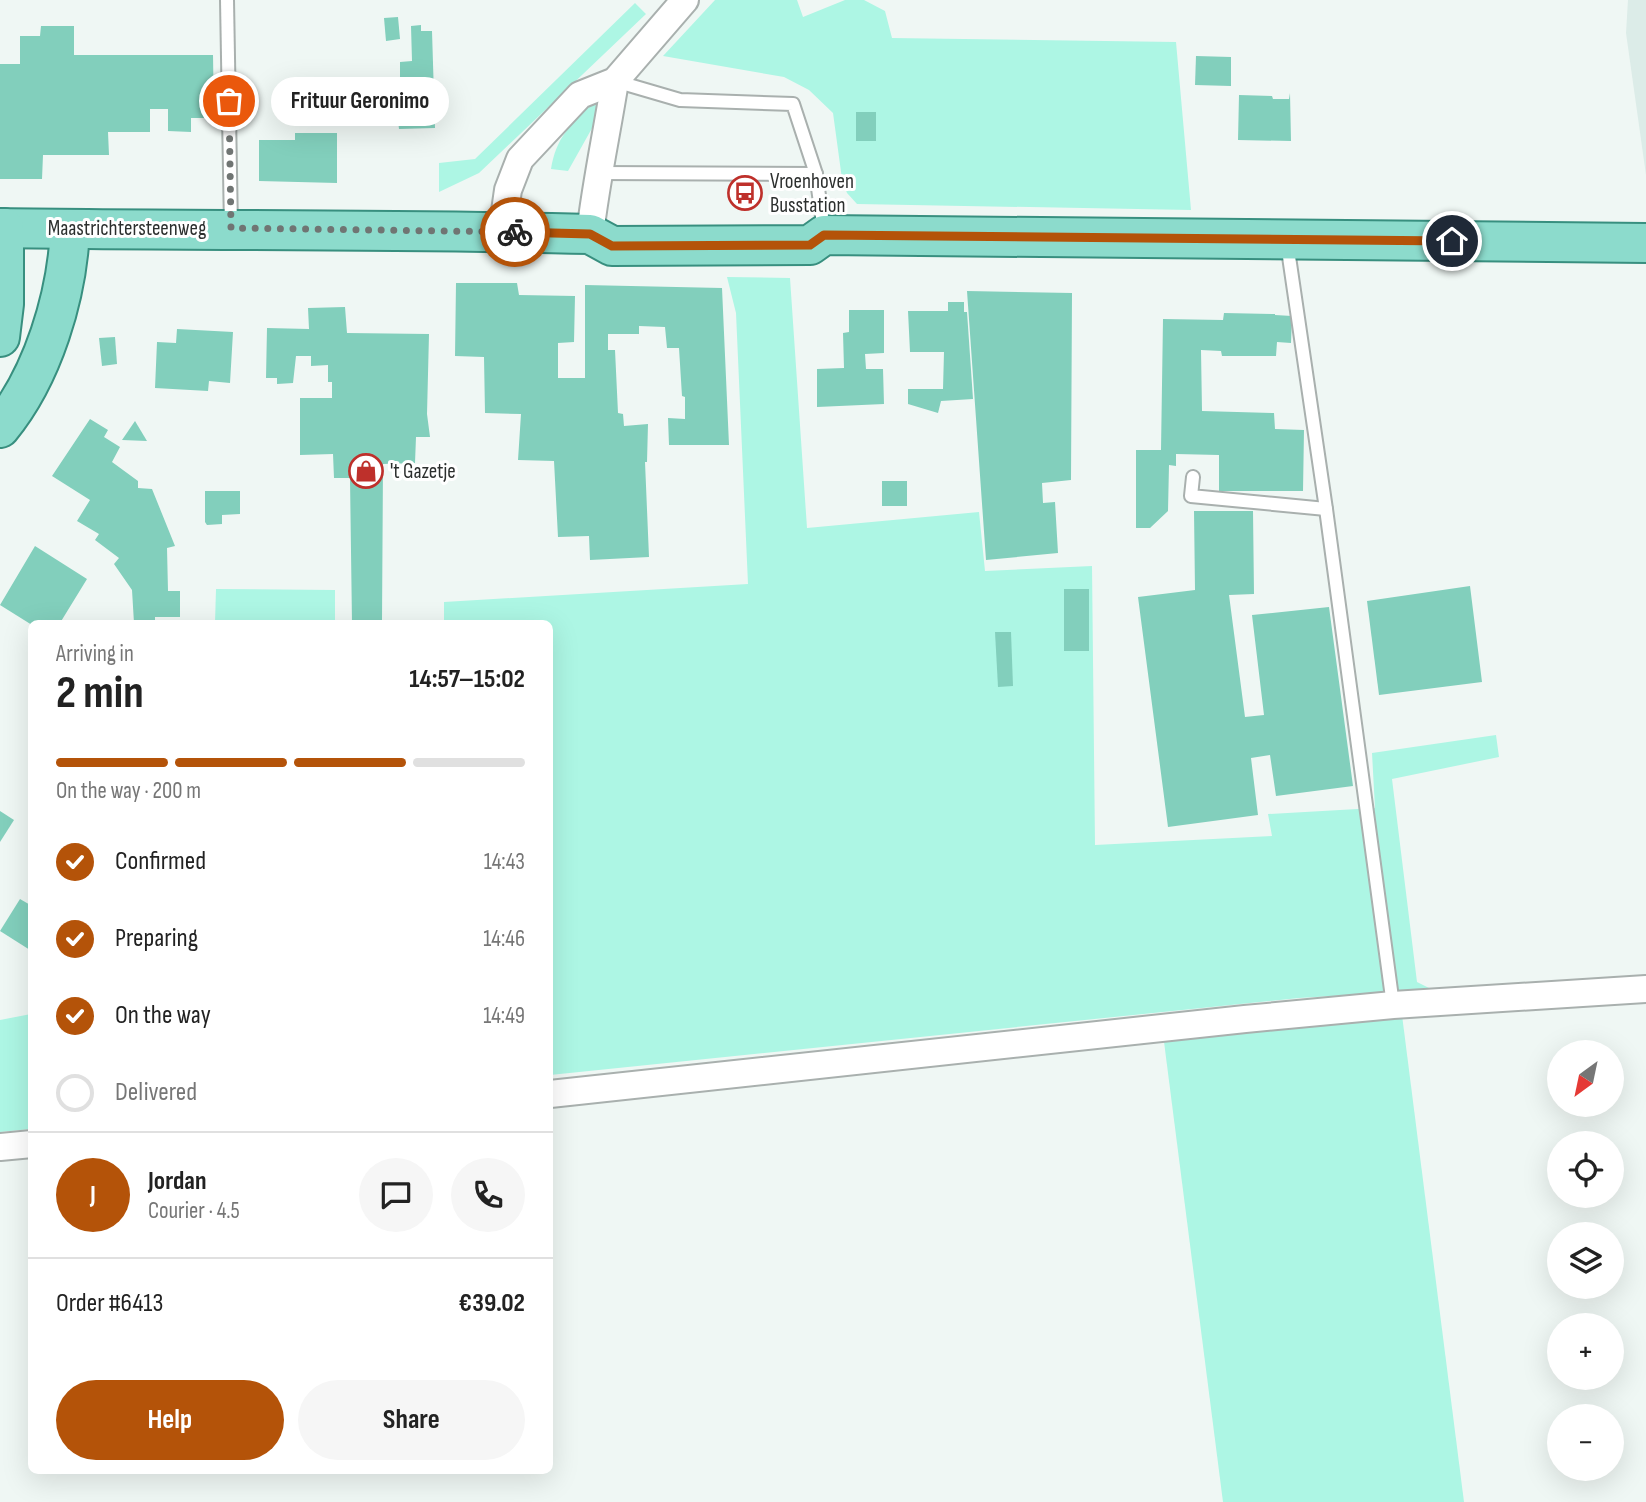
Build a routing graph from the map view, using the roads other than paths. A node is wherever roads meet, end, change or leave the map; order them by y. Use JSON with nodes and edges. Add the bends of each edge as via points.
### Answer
{"nodes":[{"id":1,"x":227,"y":0,"type":"edge"},
{"id":2,"x":685,"y":0,"type":"edge"},
{"id":3,"x":615,"y":81,"type":"junction"},
{"id":4,"x":597,"y":173,"type":"junction"},
{"id":5,"x":816,"y":174,"type":"junction"},
{"id":6,"x":2,"y":228,"type":"edge"},
{"id":7,"x":231,"y":228,"type":"junction"},
{"id":8,"x":70,"y":230,"type":"junction"},
{"id":9,"x":502,"y":232,"type":"junction"},
{"id":10,"x":590,"y":234,"type":"junction"},
{"id":11,"x":824,"y":235,"type":"junction"},
{"id":12,"x":1286,"y":239,"type":"junction"},
{"id":13,"x":1646,"y":243,"type":"edge"},
{"id":14,"x":0,"y":337,"type":"edge"},
{"id":15,"x":0,"y":428,"type":"edge"},
{"id":16,"x":1193,"y":477,"type":"dead end"},
{"id":17,"x":1326,"y":509,"type":"junction"},
{"id":18,"x":1646,"y":989,"type":"edge"},
{"id":19,"x":1393,"y":1005,"type":"junction"},
{"id":20,"x":553,"y":1094,"type":"edge"},
{"id":21,"x":28,"y":1144,"type":"edge"},
{"id":22,"x":0,"y":1147,"type":"edge"}],
"edges":[{"from":1,"to":7,"type":"lane"},
{"from":2,"to":3,"type":"street"},
{"from":3,"to":4,"type":"street"},
{"from":3,"to":5,"type":"lane","via":[[680,100],[793,104]]},
{"from":3,"to":9,"type":"street","via":[[580,95],[520,159],[508,190]]},
{"from":4,"to":5,"type":"lane"},
{"from":4,"to":10,"type":"street"},
{"from":5,"to":11,"type":"lane"},
{"from":6,"to":8,"type":"main road","name":"Maastrichtersteenweg"},
{"from":6,"to":14,"type":"main road"},
{"from":7,"to":8,"type":"main road","name":"Maastrichtersteenweg"},
{"from":7,"to":9,"type":"main road","name":"Maastrichtersteenweg"},
{"from":8,"to":15,"type":"main road","via":[[56,318],[29,380]]},
{"from":9,"to":10,"type":"main road","name":"Maastrichtersteenweg"},
{"from":10,"to":11,"type":"main road","name":"Maastrichtersteenweg","via":[[607,221],[809,223]]},
{"from":11,"to":12,"type":"main road","name":"Maastrichtersteenweg"},
{"from":12,"to":13,"type":"main road","name":"Maastrichtersteenweg"},
{"from":12,"to":17,"type":"lane"},
{"from":16,"to":17,"type":"lane","via":[[1191,496]]},
{"from":17,"to":19,"type":"lane"},
{"from":18,"to":19,"type":"street"},
{"from":19,"to":20,"type":"street"},
{"from":21,"to":22,"type":"street"}]}
